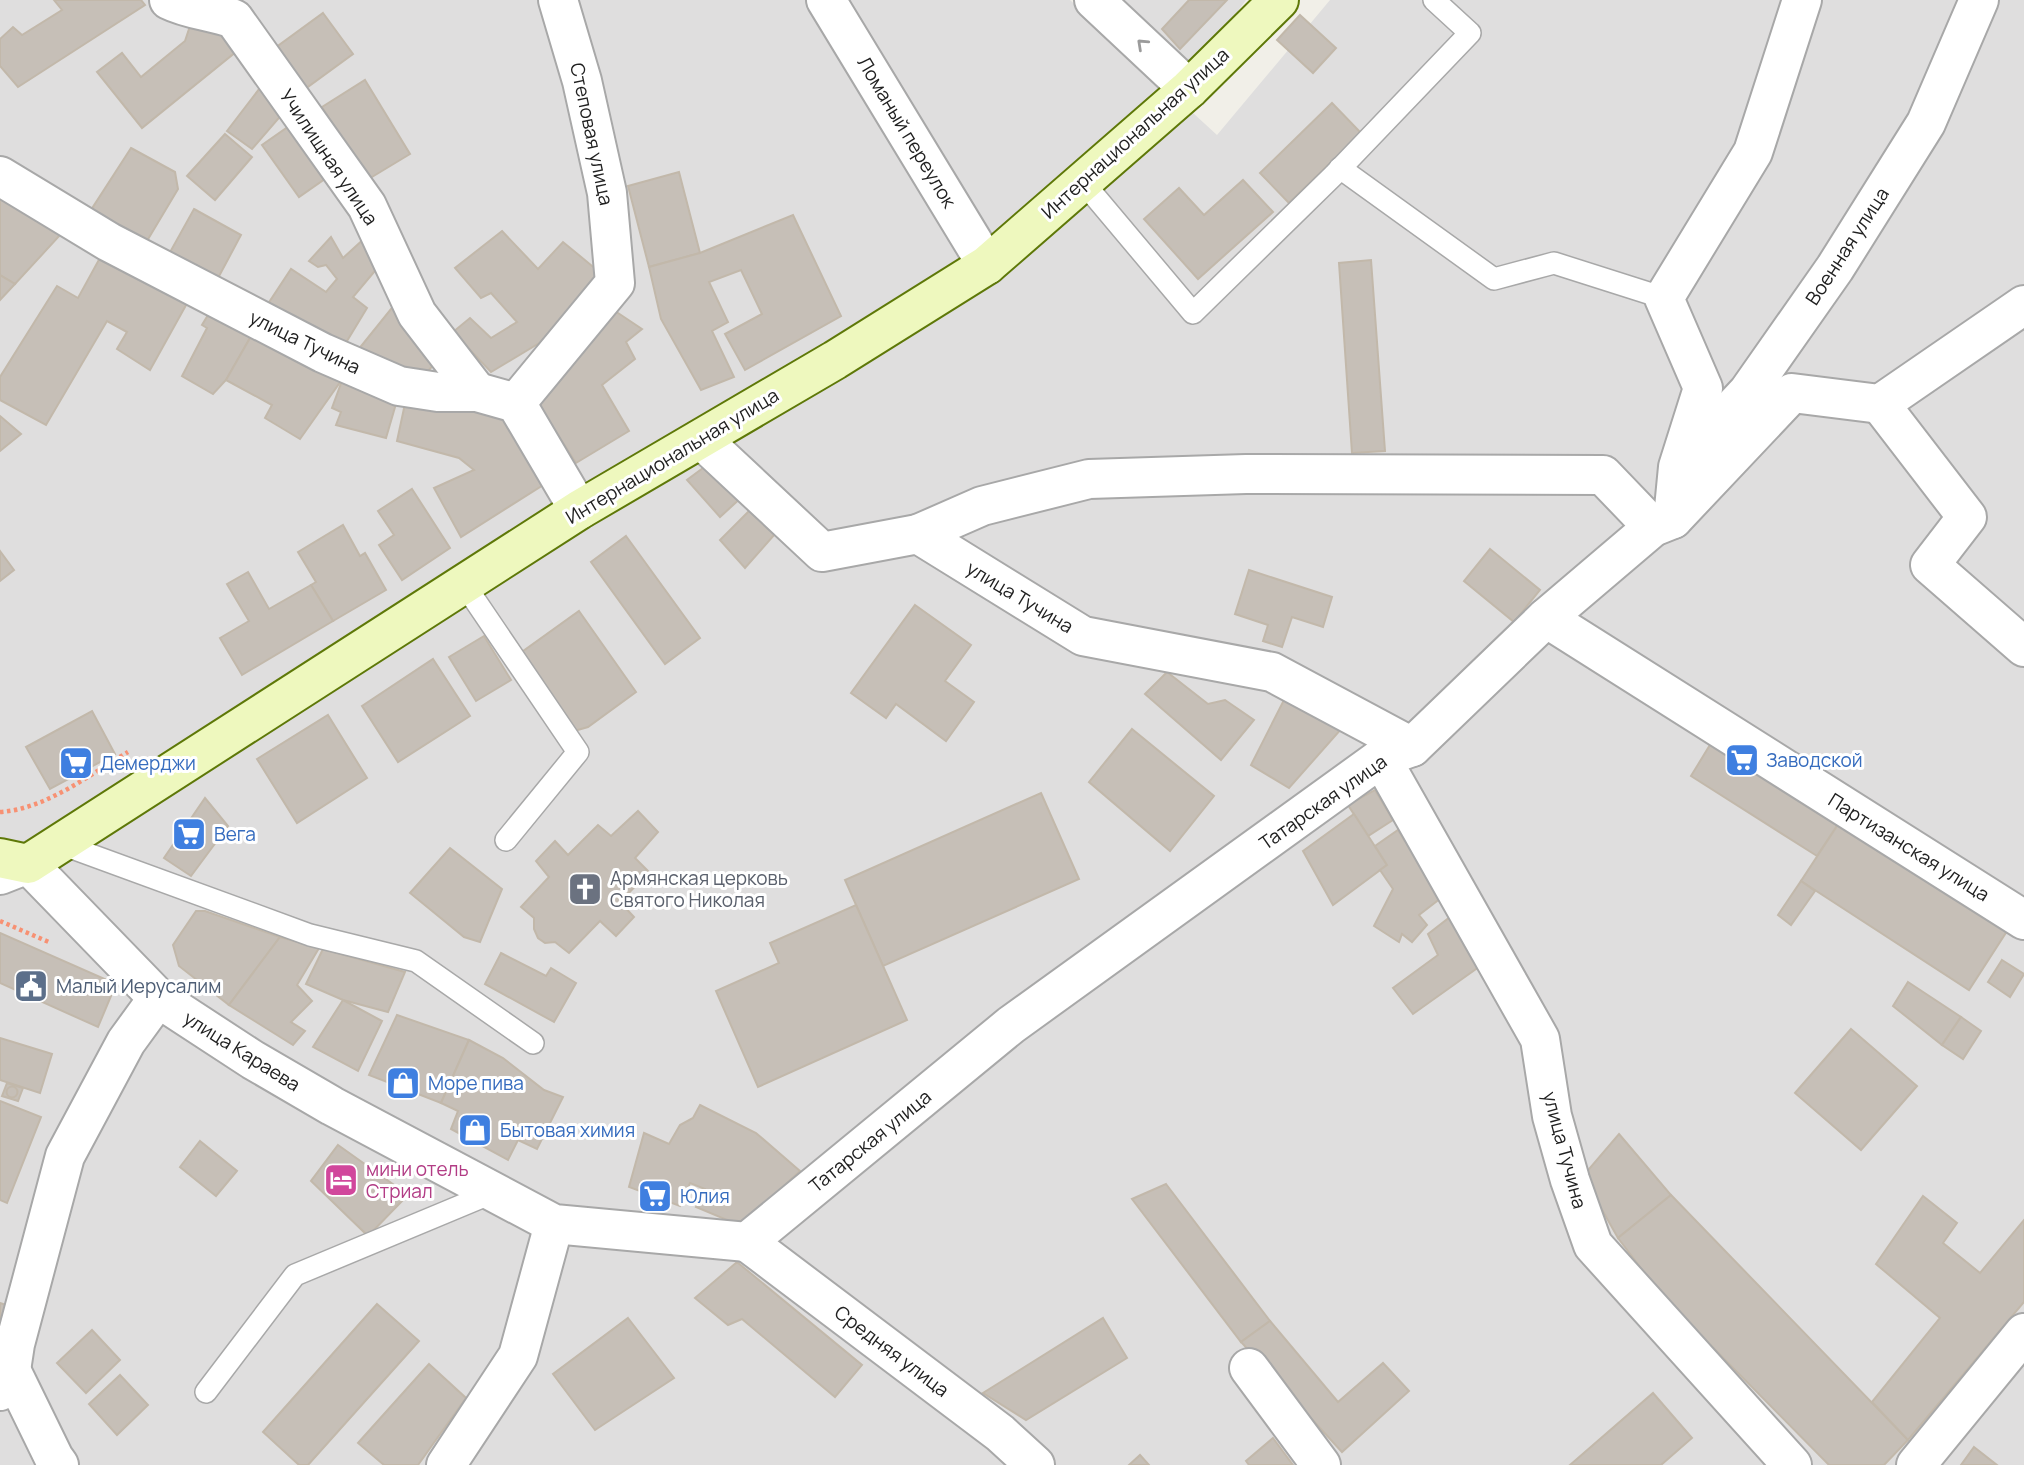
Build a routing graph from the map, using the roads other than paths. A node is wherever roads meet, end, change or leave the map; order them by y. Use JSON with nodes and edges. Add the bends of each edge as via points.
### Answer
{"nodes":[{"id":1,"x":169,"y":0,"type":"edge"},
{"id":2,"x":558,"y":0,"type":"edge"},
{"id":3,"x":826,"y":0,"type":"edge"},
{"id":4,"x":1094,"y":0,"type":"edge"},
{"id":5,"x":1279,"y":0,"type":"edge"},
{"id":6,"x":1434,"y":0,"type":"edge"},
{"id":7,"x":1802,"y":0,"type":"edge"},
{"id":8,"x":1979,"y":0,"type":"edge"},
{"id":9,"x":214,"y":5,"type":"edge"},
{"id":10,"x":1189,"y":89,"type":"junction"},
{"id":11,"x":1340,"y":168,"type":"junction"},
{"id":12,"x":0,"y":176,"type":"edge"},
{"id":13,"x":1082,"y":181,"type":"junction"},
{"id":14,"x":987,"y":265,"type":"junction"},
{"id":15,"x":1664,"y":298,"type":"junction"},
{"id":16,"x":2024,"y":305,"type":"edge"},
{"id":17,"x":477,"y":392,"type":"junction"},
{"id":18,"x":516,"y":403,"type":"junction"},
{"id":19,"x":1880,"y":404,"type":"junction"},
{"id":20,"x":701,"y":439,"type":"junction"},
{"id":21,"x":1678,"y":467,"type":"junction"},
{"id":22,"x":579,"y":510,"type":"junction"},
{"id":23,"x":1663,"y":523,"type":"junction"},
{"id":24,"x":918,"y":534,"type":"junction"},
{"id":25,"x":464,"y":583,"type":"junction"},
{"id":26,"x":1546,"y":618,"type":"junction"},
{"id":27,"x":2024,"y":647,"type":"edge"},
{"id":28,"x":1397,"y":752,"type":"junction"},
{"id":29,"x":506,"y":840,"type":"dead end"},
{"id":30,"x":61,"y":844,"type":"junction"},
{"id":31,"x":9,"y":866,"type":"edge"},
{"id":32,"x":2024,"y":920,"type":"edge"},
{"id":33,"x":158,"y":998,"type":"junction"},
{"id":34,"x":533,"y":1043,"type":"dead end"},
{"id":35,"x":494,"y":1192,"type":"junction"},
{"id":36,"x":554,"y":1223,"type":"junction"},
{"id":37,"x":728,"y":1239,"type":"junction"},
{"id":38,"x":2024,"y":1333,"type":"edge"},
{"id":39,"x":1250,"y":1368,"type":"dead end"},
{"id":40,"x":5,"y":1380,"type":"edge"},
{"id":41,"x":206,"y":1392,"type":"dead end"},
{"id":42,"x":59,"y":1465,"type":"edge"},
{"id":43,"x":446,"y":1465,"type":"edge"},
{"id":44,"x":1035,"y":1465,"type":"edge"},
{"id":45,"x":1321,"y":1465,"type":"edge"},
{"id":46,"x":1792,"y":1465,"type":"edge"},
{"id":47,"x":1916,"y":1465,"type":"edge"}],
"edges":[{"from":1,"to":9,"type":"street","name":"Училищная улица","via":[[183,7]]},
{"from":2,"to":18,"type":"street","name":"Степовая улица","via":[[607,193],[615,283]]},
{"from":3,"to":14,"type":"street","name":"Ломаный переулок"},
{"from":10,"to":4,"type":"street","one_way":true},
{"from":5,"to":10,"type":"main road","name":"Интернациональная улица"},
{"from":6,"to":11,"type":"lane","via":[[1470,33]]},
{"from":7,"to":15,"type":"street","via":[[1752,152]]},
{"from":8,"to":21,"type":"street","name":"Военная улица","via":[[1926,123],[1835,268],[1748,392]]},
{"from":9,"to":17,"type":"street","name":"Училищная улица","via":[[234,19],[367,206],[417,314]]},
{"from":10,"to":13,"type":"main road","name":"Интернациональная улица"},
{"from":11,"to":13,"type":"lane","via":[[1193,313]]},
{"from":11,"to":15,"type":"lane","via":[[1494,279],[1554,263]]},
{"from":12,"to":17,"type":"street","name":"улица Тучина","via":[[109,242],[323,353],[399,386]]},
{"from":13,"to":14,"type":"main road","name":"Интернациональная улица"},
{"from":14,"to":20,"type":"main road","name":"Интернациональная улица"},
{"from":15,"to":21,"type":"street","via":[[1703,388]]},
{"from":16,"to":19,"type":"street"},
{"from":17,"to":18,"type":"street","name":"улица Тучина"},
{"from":18,"to":22,"type":"street"},
{"from":19,"to":23,"type":"street","name":"Татарская улица","via":[[1792,393]]},
{"from":19,"to":27,"type":"street","via":[[1967,517],[1930,565]]},
{"from":20,"to":22,"type":"main road","name":"Интернациональная улица"},
{"from":20,"to":24,"type":"street","via":[[822,552]]},
{"from":21,"to":23,"type":"street"},
{"from":22,"to":25,"type":"main road","name":"Интернациональная улица"},
{"from":23,"to":24,"type":"street","via":[[1603,475],[1246,474],[1089,479],[982,506]]},
{"from":23,"to":26,"type":"street","name":"Татарская улица"},
{"from":24,"to":28,"type":"street","name":"улица Тучина","via":[[1083,636],[1272,672]]},
{"from":25,"to":29,"type":"lane","via":[[578,752]]},
{"from":25,"to":30,"type":"main road","name":"Интернациональная улица"},
{"from":26,"to":28,"type":"street","name":"Татарская улица"},
{"from":26,"to":32,"type":"street","name":"Партизанская улица"},
{"from":28,"to":37,"type":"street","name":"Татарская улица","via":[[1011,1026]]},
{"from":28,"to":46,"type":"street","name":"улица Тучина","via":[[1540,1039],[1552,1116],[1593,1245]]},
{"from":30,"to":31,"type":"main road","name":"Интернациональная улица"},
{"from":30,"to":34,"type":"lane","via":[[310,934],[416,961]]},
{"from":31,"to":33,"type":"street","name":"улица Караева"},
{"from":33,"to":35,"type":"street","name":"улица Караева","via":[[332,1106]]},
{"from":33,"to":40,"type":"street","via":[[126,1042],[65,1156]]},
{"from":35,"to":36,"type":"street","name":"улица Караева"},
{"from":35,"to":41,"type":"lane","via":[[296,1275]]},
{"from":36,"to":37,"type":"street"},
{"from":36,"to":43,"type":"street","via":[[518,1356]]},
{"from":37,"to":44,"type":"street","name":"Средняя улица","via":[[1000,1433]]},
{"from":38,"to":47,"type":"street"},
{"from":39,"to":45,"type":"street"},
{"from":40,"to":42,"type":"street"}]}
